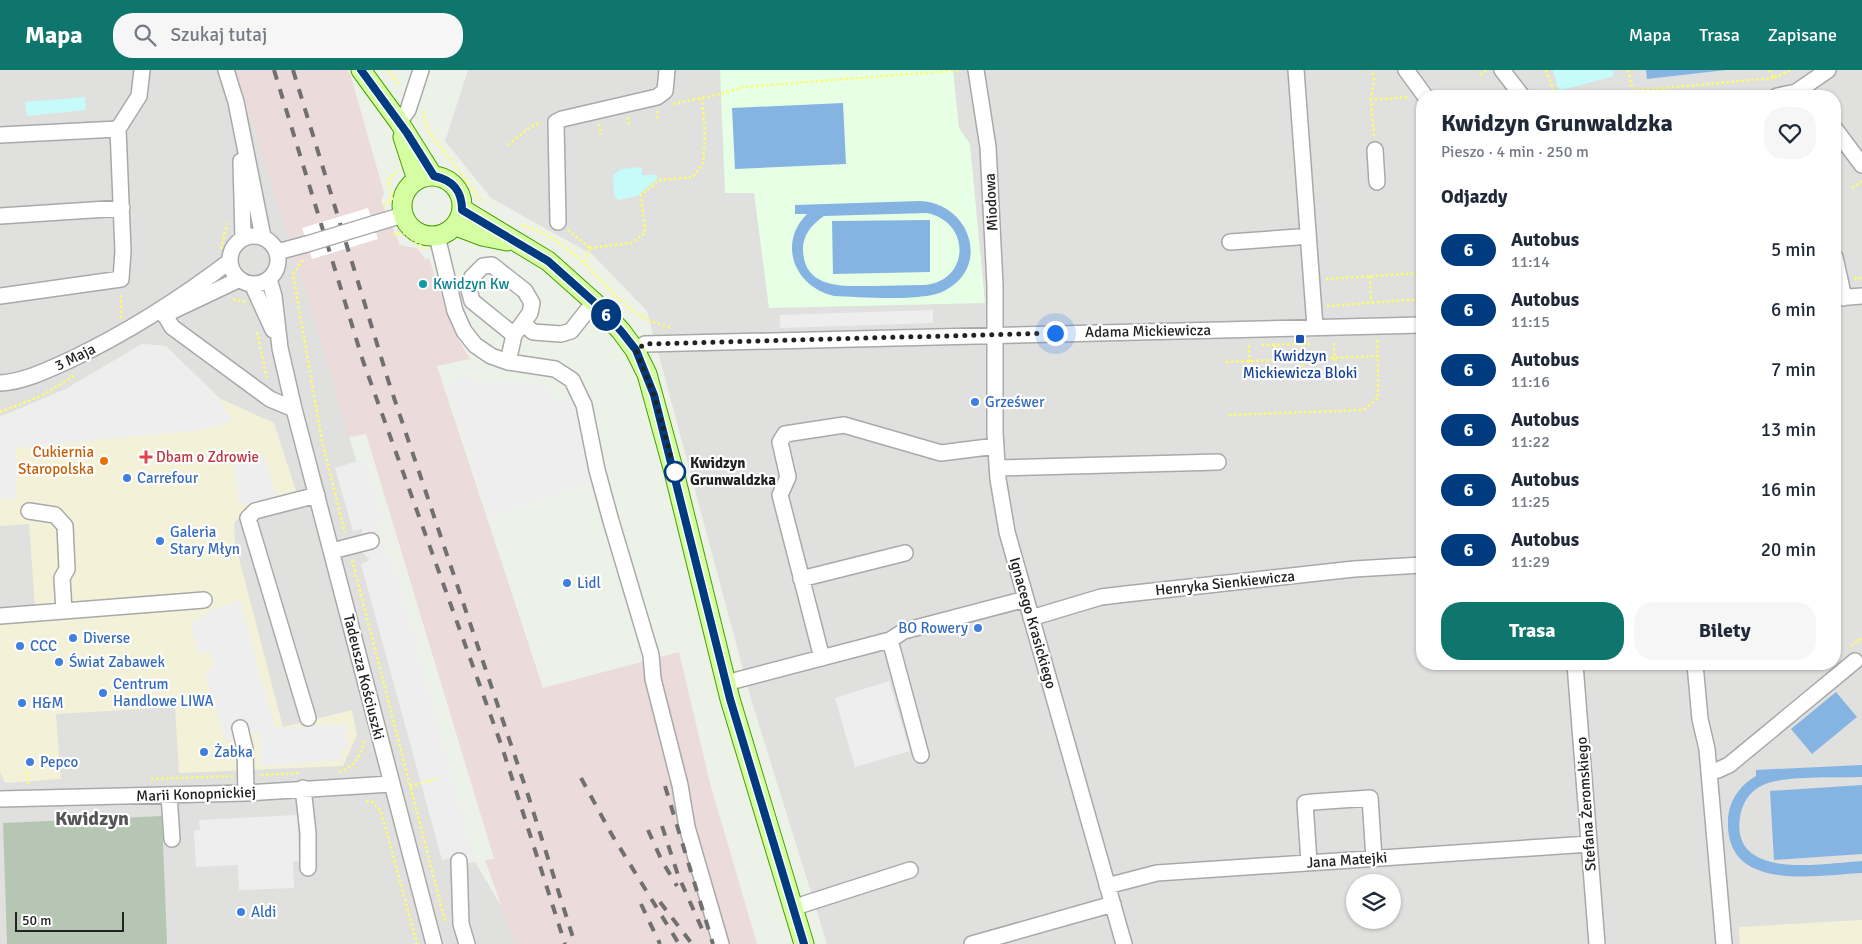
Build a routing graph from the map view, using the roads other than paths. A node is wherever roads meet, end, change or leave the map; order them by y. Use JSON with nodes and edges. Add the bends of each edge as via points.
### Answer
{"nodes":[{"id":1,"x":142,"y":70,"type":"edge"},
{"id":2,"x":226,"y":70,"type":"edge"},
{"id":3,"x":361,"y":70,"type":"edge"},
{"id":4,"x":422,"y":70,"type":"edge"},
{"id":5,"x":667,"y":70,"type":"edge"},
{"id":6,"x":976,"y":70,"type":"edge"},
{"id":7,"x":1296,"y":70,"type":"edge"},
{"id":8,"x":1406,"y":70,"type":"edge"},
{"id":9,"x":1502,"y":70,"type":"edge"},
{"id":10,"x":1828,"y":70,"type":"edge"},
{"id":11,"x":1421,"y":90,"type":"edge"},
{"id":12,"x":1517,"y":90,"type":"edge"},
{"id":13,"x":1809,"y":90,"type":"edge"},
{"id":14,"x":240,"y":122,"type":"junction"},
{"id":15,"x":399,"y":122,"type":"junction"},
{"id":16,"x":118,"y":129,"type":"junction"},
{"id":17,"x":0,"y":135,"type":"edge"},
{"id":18,"x":1841,"y":138,"type":"edge"},
{"id":19,"x":1375,"y":150,"type":"road end"},
{"id":20,"x":1862,"y":165,"type":"edge"},
{"id":21,"x":425,"y":178,"type":"junction"},
{"id":22,"x":1377,"y":182,"type":"dead end"},
{"id":23,"x":122,"y":208,"type":"junction"},
{"id":24,"x":403,"y":215,"type":"junction"},
{"id":25,"x":0,"y":216,"type":"edge"},
{"id":26,"x":459,"y":218,"type":"junction"},
{"id":27,"x":558,"y":222,"type":"road end"},
{"id":28,"x":437,"y":236,"type":"junction"},
{"id":29,"x":263,"y":237,"type":"junction"},
{"id":30,"x":1298,"y":237,"type":"dead end"},
{"id":31,"x":243,"y":238,"type":"junction"},
{"id":32,"x":1230,"y":242,"type":"dead end"},
{"id":33,"x":277,"y":252,"type":"junction"},
{"id":34,"x":230,"y":261,"type":"junction"},
{"id":35,"x":269,"y":279,"type":"junction"},
{"id":36,"x":246,"y":282,"type":"junction"},
{"id":37,"x":0,"y":296,"type":"edge"},
{"id":38,"x":1862,"y":296,"type":"edge"},
{"id":39,"x":1841,"y":298,"type":"edge"},
{"id":40,"x":594,"y":302,"type":"junction"},
{"id":41,"x":165,"y":315,"type":"junction"},
{"id":42,"x":146,"y":320,"type":"junction"},
{"id":43,"x":1416,"y":325,"type":"edge"},
{"id":44,"x":1315,"y":327,"type":"junction"},
{"id":45,"x":995,"y":336,"type":"junction"},
{"id":46,"x":280,"y":348,"type":"junction"},
{"id":47,"x":636,"y":350,"type":"junction"},
{"id":48,"x":508,"y":362,"type":"junction"},
{"id":49,"x":0,"y":383,"type":"edge"},
{"id":50,"x":294,"y":409,"type":"junction"},
{"id":51,"x":996,"y":446,"type":"junction"},
{"id":52,"x":1218,"y":462,"type":"dead end"},
{"id":53,"x":997,"y":468,"type":"junction"},
{"id":54,"x":317,"y":495,"type":"junction"},
{"id":55,"x":29,"y":511,"type":"dead end"},
{"id":56,"x":370,"y":541,"type":"dead end"},
{"id":57,"x":332,"y":550,"type":"junction"},
{"id":58,"x":905,"y":553,"type":"dead end"},
{"id":59,"x":1416,"y":565,"type":"edge"},
{"id":60,"x":801,"y":579,"type":"junction"},
{"id":61,"x":1026,"y":599,"type":"junction"},
{"id":62,"x":204,"y":600,"type":"dead end"},
{"id":63,"x":64,"y":611,"type":"junction"},
{"id":64,"x":0,"y":616,"type":"edge"},
{"id":65,"x":1031,"y":618,"type":"junction"},
{"id":66,"x":890,"y":640,"type":"junction"},
{"id":67,"x":822,"y":658,"type":"junction"},
{"id":68,"x":1855,"y":661,"type":"dead end"},
{"id":69,"x":1575,"y":670,"type":"edge"},
{"id":70,"x":1696,"y":670,"type":"edge"},
{"id":71,"x":726,"y":683,"type":"junction"},
{"id":72,"x":308,"y":718,"type":"dead end"},
{"id":73,"x":240,"y":728,"type":"dead end"},
{"id":74,"x":921,"y":755,"type":"dead end"},
{"id":75,"x":1709,"y":771,"type":"junction"},
{"id":76,"x":391,"y":784,"type":"junction"},
{"id":77,"x":303,"y":788,"type":"junction"},
{"id":78,"x":246,"y":793,"type":"junction"},
{"id":79,"x":169,"y":795,"type":"junction"},
{"id":80,"x":0,"y":799,"type":"edge"},
{"id":81,"x":172,"y":839,"type":"dead end"},
{"id":82,"x":1589,"y":844,"type":"junction"},
{"id":83,"x":1374,"y":858,"type":"junction"},
{"id":84,"x":459,"y":861,"type":"dead end"},
{"id":85,"x":1309,"y":862,"type":"junction"},
{"id":86,"x":308,"y":868,"type":"dead end"},
{"id":87,"x":910,"y":870,"type":"dead end"},
{"id":88,"x":1107,"y":886,"type":"junction"},
{"id":89,"x":1112,"y":904,"type":"junction"},
{"id":90,"x":792,"y":908,"type":"junction"},
{"id":91,"x":434,"y":944,"type":"edge"},
{"id":92,"x":467,"y":944,"type":"edge"},
{"id":93,"x":720,"y":944,"type":"edge"},
{"id":94,"x":804,"y":944,"type":"edge"},
{"id":95,"x":972,"y":944,"type":"edge"},
{"id":96,"x":1124,"y":944,"type":"edge"},
{"id":97,"x":1597,"y":944,"type":"edge"},
{"id":98,"x":1724,"y":944,"type":"edge"}],
"edges":[{"from":1,"to":16,"type":"street","via":[[139,96]]},
{"from":2,"to":14,"type":"street"},
{"from":3,"to":15,"type":"main road"},
{"from":4,"to":15,"type":"street","via":[[408,110]]},
{"from":5,"to":27,"type":"street","via":[[665,91],[657,97],[556,122]]},
{"from":6,"to":45,"type":"street","name":"Miodowa","via":[[988,147]]},
{"from":7,"to":44,"type":"street"},
{"from":8,"to":11,"type":"street"},
{"from":9,"to":12,"type":"street"},
{"from":10,"to":13,"type":"street"},
{"from":14,"to":29,"type":"street"},
{"from":14,"to":31,"type":"street"},
{"from":15,"to":21,"type":"main road"},
{"from":16,"to":17,"type":"street"},
{"from":16,"to":23,"type":"street"},
{"from":18,"to":20,"type":"street"},
{"from":19,"to":22,"type":"street"},
{"from":21,"to":24,"type":"main road","via":[[406,191]]},
{"from":21,"to":26,"type":"main road","via":[[443,178],[458,190]]},
{"from":23,"to":25,"type":"street"},
{"from":23,"to":37,"type":"street","via":[[121,279]]},
{"from":24,"to":28,"type":"main road","via":[[419,234]]},
{"from":24,"to":33,"type":"street","bridge":true},
{"from":26,"to":28,"type":"main road","via":[[450,231]]},
{"from":26,"to":40,"type":"main road","via":[[488,224],[548,261]]},
{"from":28,"to":48,"type":"street","via":[[455,310],[464,331],[490,356]]},
{"from":29,"to":31,"type":"street"},
{"from":29,"to":33,"type":"street"},
{"from":30,"to":32,"type":"street"},
{"from":31,"to":34,"type":"street","via":[[233,248]]},
{"from":33,"to":35,"type":"street","via":[[277,266]]},
{"from":34,"to":36,"type":"street","via":[[231,268]]},
{"from":34,"to":42,"type":"street","name":"3 Maja"},
{"from":35,"to":36,"type":"street","via":[[261,283]]},
{"from":35,"to":46,"type":"street","name":"Tadeusza Kościuszki"},
{"from":36,"to":41,"type":"street","name":"3 Maja"},
{"from":36,"to":46,"type":"street","name":"Tadeusza Kościuszki"},
{"from":38,"to":39,"type":"street"},
{"from":40,"to":47,"type":"main road"},
{"from":40,"to":48,"type":"street","via":[[571,331],[561,334],[518,329]]},
{"from":41,"to":42,"type":"street","name":"3 Maja"},
{"from":41,"to":50,"type":"street","via":[[172,328],[270,399]]},
{"from":42,"to":49,"type":"street","name":"3 Maja","via":[[54,367]]},
{"from":43,"to":44,"type":"street","name":"Adama Mickiewicza"},
{"from":44,"to":45,"type":"street","name":"Adama Mickiewicza"},
{"from":45,"to":47,"type":"street","name":"Adama Mickiewicza","via":[[645,344]]},
{"from":45,"to":51,"type":"street","name":"Ignacego Krasickiego"},
{"from":46,"to":50,"type":"street","name":"Tadeusza Kościuszki"},
{"from":47,"to":71,"type":"main road","via":[[654,395]]},
{"from":48,"to":93,"type":"street","via":[[555,369],[572,380],[584,405],[597,470],[651,655],[653,679],[680,785],[687,827]]},
{"from":50,"to":54,"type":"street","name":"Tadeusza Kościuszki"},
{"from":51,"to":53,"type":"street","name":"Ignacego Krasickiego"},
{"from":51,"to":60,"type":"street","via":[[942,453],[844,425],[785,434],[780,442],[788,477],[780,495]]},
{"from":52,"to":53,"type":"street"},
{"from":53,"to":61,"type":"street","name":"Ignacego Krasickiego","via":[[1007,532]]},
{"from":54,"to":57,"type":"street","name":"Tadeusza Kościuszki"},
{"from":54,"to":72,"type":"street","via":[[255,511],[248,518]]},
{"from":55,"to":63,"type":"street","via":[[55,515],[66,526],[67,569],[62,578]]},
{"from":56,"to":57,"type":"street"},
{"from":57,"to":76,"type":"street","name":"Tadeusza Kościuszki"},
{"from":58,"to":60,"type":"street"},
{"from":59,"to":65,"type":"street","name":"Henryka Sienkiewicza","via":[[1354,569],[1102,597]]},
{"from":60,"to":67,"type":"street"},
{"from":61,"to":65,"type":"street","name":"Ignacego Krasickiego"},
{"from":61,"to":66,"type":"street","via":[[904,631]]},
{"from":62,"to":63,"type":"street"},
{"from":63,"to":64,"type":"street"},
{"from":65,"to":88,"type":"street","name":"Ignacego Krasickiego"},
{"from":66,"to":67,"type":"street"},
{"from":66,"to":74,"type":"street"},
{"from":67,"to":71,"type":"street"},
{"from":68,"to":75,"type":"street","via":[[1729,765]]},
{"from":69,"to":82,"type":"street","name":"Stefana Żeromskiego"},
{"from":70,"to":75,"type":"street"},
{"from":71,"to":90,"type":"main road"},
{"from":73,"to":78,"type":"street","via":[[245,748]]},
{"from":75,"to":98,"type":"street"},
{"from":76,"to":77,"type":"street","name":"Marii Konopnickiej"},
{"from":76,"to":91,"type":"street","name":"Tadeusza Kościuszki"},
{"from":77,"to":78,"type":"street","name":"Marii Konopnickiej"},
{"from":77,"to":86,"type":"street"},
{"from":78,"to":79,"type":"street","name":"Marii Konopnickiej"},
{"from":79,"to":80,"type":"street","name":"Marii Konopnickiej"},
{"from":79,"to":81,"type":"street"},
{"from":82,"to":83,"type":"street","name":"Jana Matejki"},
{"from":82,"to":97,"type":"street","name":"Stefana Żeromskiego"},
{"from":83,"to":85,"type":"street","name":"Jana Matejki"},
{"from":83,"to":85,"type":"street","via":[[1370,798],[1306,802]]},
{"from":84,"to":92,"type":"street","via":[[461,924]]},
{"from":85,"to":88,"type":"street","name":"Jana Matejki","via":[[1157,874]]},
{"from":87,"to":90,"type":"street"},
{"from":88,"to":89,"type":"street","name":"Ignacego Krasickiego"},
{"from":89,"to":95,"type":"street"},
{"from":89,"to":96,"type":"street","name":"Ignacego Krasickiego"},
{"from":90,"to":94,"type":"main road"}]}
